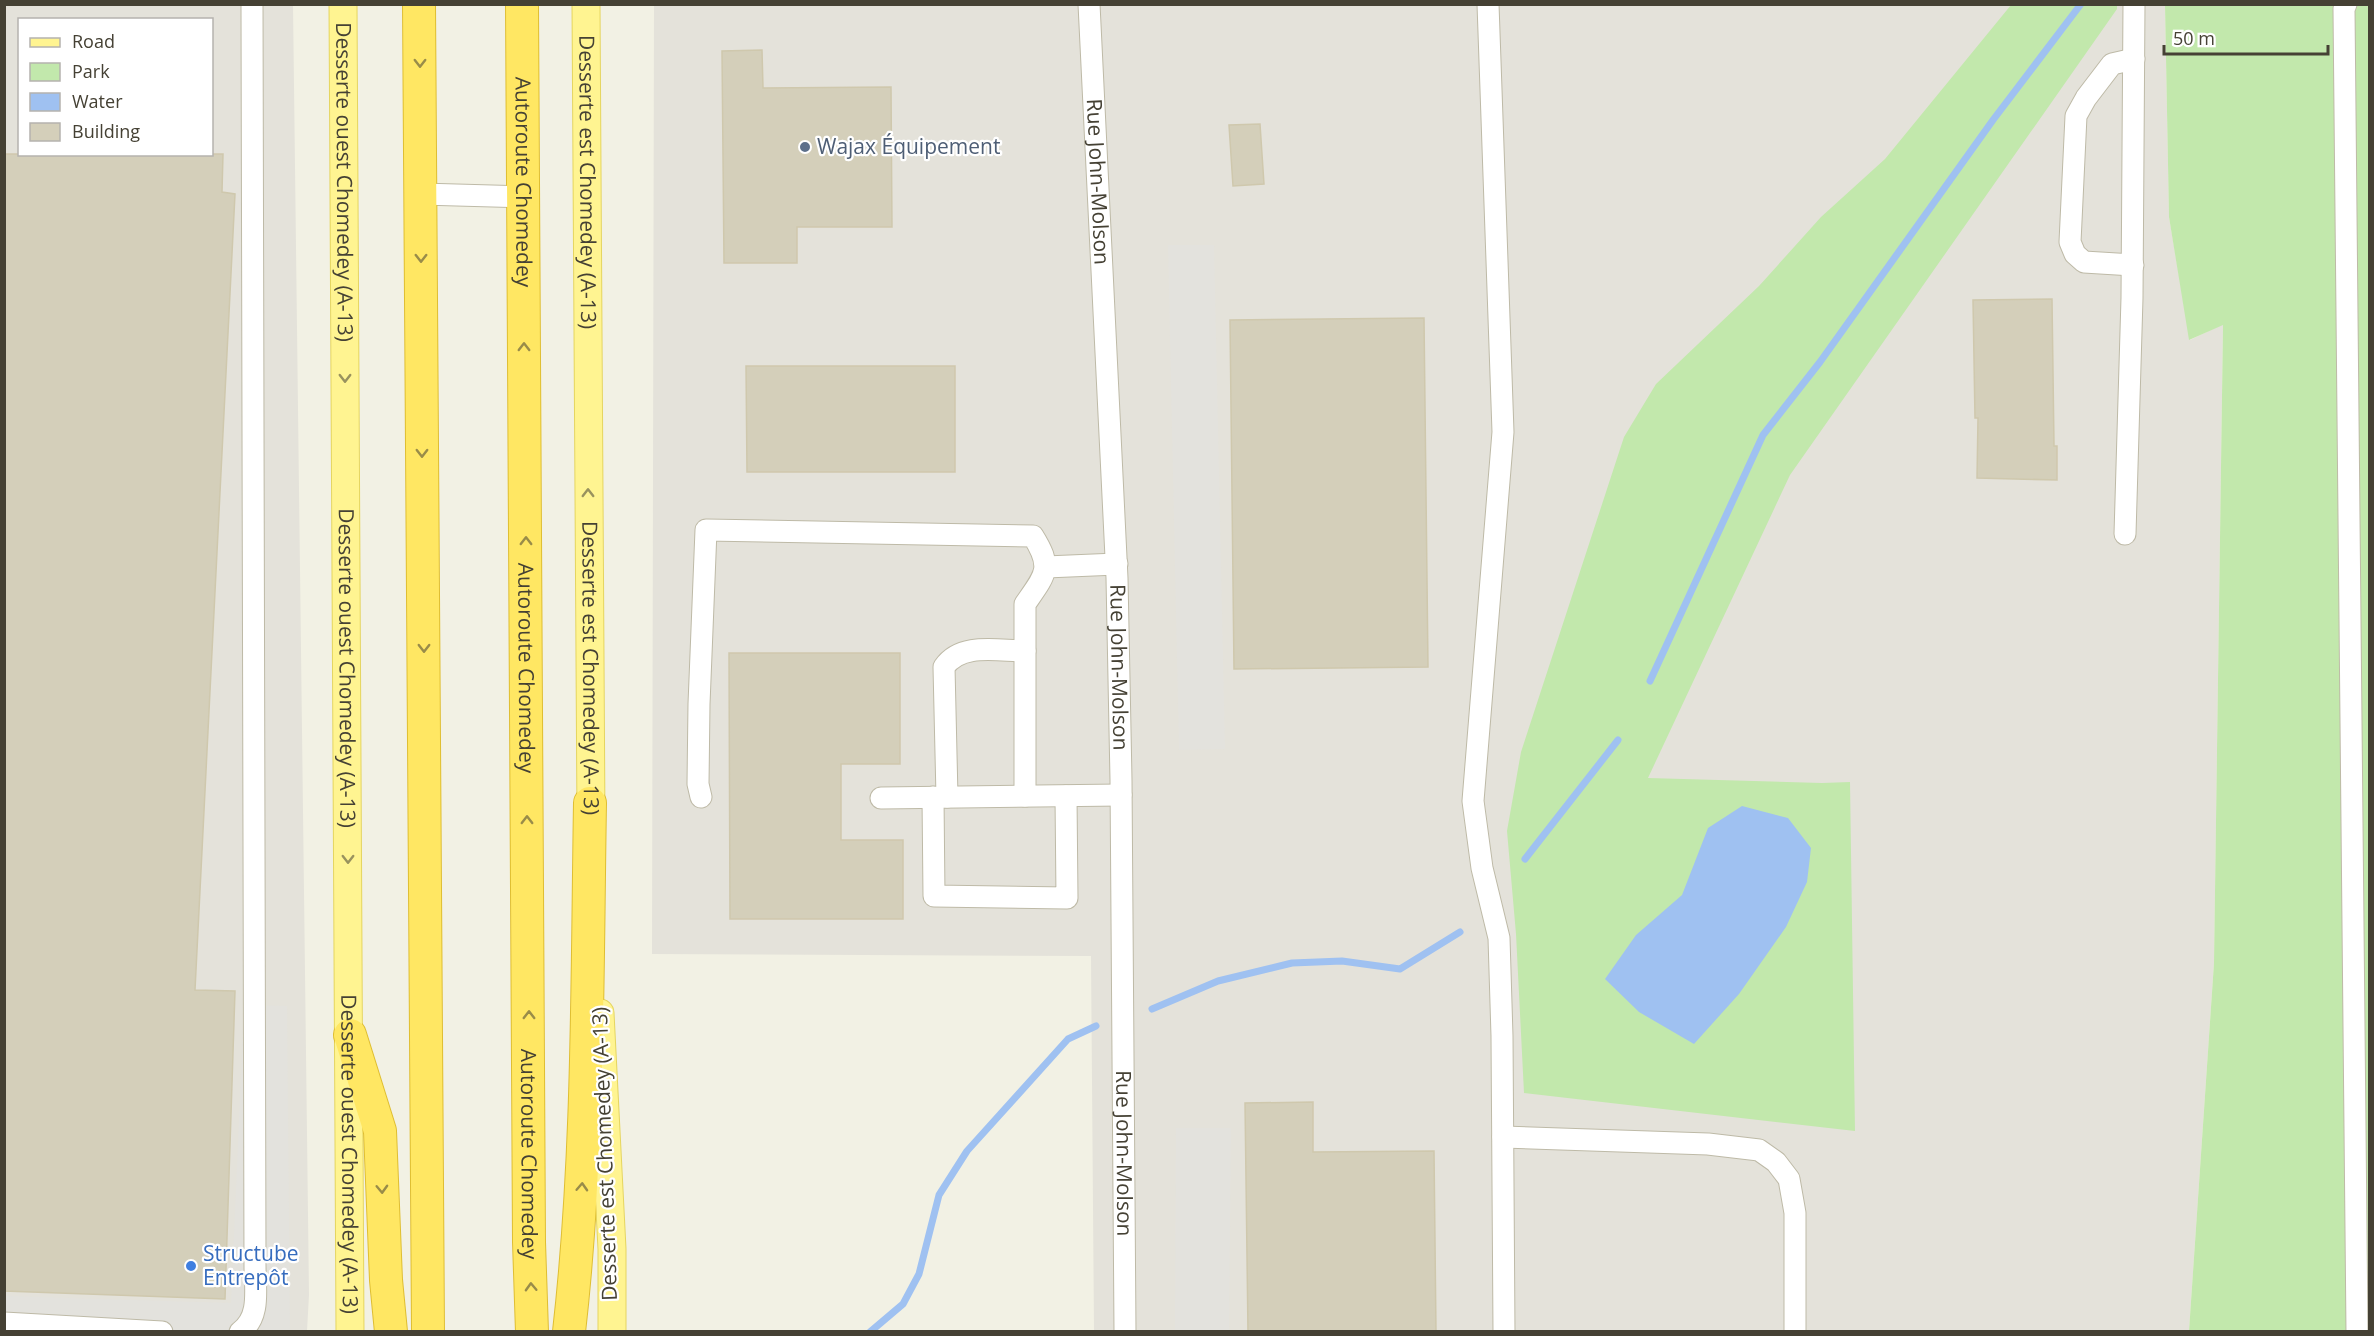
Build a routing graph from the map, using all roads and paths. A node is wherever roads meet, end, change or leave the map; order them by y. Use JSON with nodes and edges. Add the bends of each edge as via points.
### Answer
{"nodes":[{"id":1,"x":252,"y":4,"type":"edge"},
{"id":2,"x":343,"y":4,"type":"edge"},
{"id":3,"x":420,"y":4,"type":"edge"},
{"id":4,"x":522,"y":4,"type":"edge"},
{"id":5,"x":586,"y":4,"type":"edge"},
{"id":6,"x":1089,"y":4,"type":"edge"},
{"id":7,"x":1488,"y":4,"type":"edge"},
{"id":8,"x":2134,"y":4,"type":"edge"},
{"id":9,"x":2346,"y":4,"type":"edge"},
{"id":10,"x":2134,"y":59,"type":"junction"},
{"id":11,"x":421,"y":194,"type":"junction"},
{"id":12,"x":524,"y":197,"type":"junction"},
{"id":13,"x":2133,"y":265,"type":"junction"},
{"id":14,"x":2125,"y":534,"type":"dead end"},
{"id":15,"x":1117,"y":564,"type":"junction"},
{"id":16,"x":1046,"y":567,"type":"junction"},
{"id":17,"x":1025,"y":651,"type":"junction"},
{"id":18,"x":1121,"y":795,"type":"junction"},
{"id":19,"x":1025,"y":796,"type":"junction"},
{"id":20,"x":1066,"y":796,"type":"junction"},
{"id":21,"x":701,"y":797,"type":"dead end"},
{"id":22,"x":940,"y":797,"type":"junction"},
{"id":23,"x":880,"y":798,"type":"dead end"},
{"id":24,"x":590,"y":803,"type":"junction"},
{"id":25,"x":350,"y":1035,"type":"junction"},
{"id":26,"x":1503,"y":1137,"type":"junction"},
{"id":27,"x":4,"y":1323,"type":"edge"},
{"id":28,"x":90,"y":1329,"type":"edge"},
{"id":29,"x":349,"y":1330,"type":"edge"},
{"id":30,"x":162,"y":1332,"type":"edge"},
{"id":31,"x":240,"y":1332,"type":"edge"},
{"id":32,"x":391,"y":1332,"type":"edge"},
{"id":33,"x":428,"y":1332,"type":"edge"},
{"id":34,"x":532,"y":1332,"type":"edge"},
{"id":35,"x":569,"y":1332,"type":"edge"},
{"id":36,"x":612,"y":1332,"type":"edge"},
{"id":37,"x":1125,"y":1332,"type":"edge"},
{"id":38,"x":1504,"y":1332,"type":"edge"},
{"id":39,"x":1795,"y":1332,"type":"edge"},
{"id":40,"x":2357,"y":1332,"type":"edge"}],
"edges":[{"from":1,"to":31,"type":"street","via":[[255,1293],[251,1322]]},
{"from":2,"to":25,"type":"main road","name":"Desserte ouest Chomedey (A-13)","one_way":true},
{"from":3,"to":11,"type":"highway","one_way":true},
{"from":4,"to":12,"type":"highway","name":"Autoroute Chomedey"},
{"from":24,"to":5,"type":"main road","name":"Desserte est Chomedey (A-13)","one_way":true},
{"from":6,"to":15,"type":"street","name":"Rue John-Molson"},
{"from":7,"to":26,"type":"street","via":[[1503,432],[1473,801],[1482,868],[1499,938]]},
{"from":8,"to":10,"type":"street"},
{"from":9,"to":40,"type":"street"},
{"from":10,"to":13,"type":"street"},
{"from":10,"to":13,"type":"street","via":[[2112,64],[2076,116],[2070,242],[2084,262]]},
{"from":11,"to":12,"type":"street"},
{"from":11,"to":33,"type":"highway","one_way":true},
{"from":34,"to":12,"type":"highway","name":"Autoroute Chomedey","one_way":true},
{"from":13,"to":14,"type":"street"},
{"from":15,"to":16,"type":"street"},
{"from":15,"to":18,"type":"street","name":"Rue John-Molson"},
{"from":16,"to":17,"type":"street","via":[[1025,604]]},
{"from":16,"to":21,"type":"street","via":[[1044,553],[1033,536],[706,530],[699,704]]},
{"from":17,"to":19,"type":"street"},
{"from":17,"to":22,"type":"street","via":[[966,651],[951,657],[945,667]]},
{"from":18,"to":20,"type":"street"},
{"from":18,"to":37,"type":"street","name":"Rue John-Molson"},
{"from":19,"to":20,"type":"street"},
{"from":19,"to":22,"type":"street"},
{"from":20,"to":22,"type":"street","via":[[1067,897],[934,896]]},
{"from":22,"to":23,"type":"street"},
{"from":35,"to":24,"type":"highway","one_way":true,"via":[[582,1178]]},
{"from":24,"to":36,"type":"main road","name":"Desserte est Chomedey (A-13)","via":[[612,1249]]},
{"from":25,"to":29,"type":"main road","name":"Desserte ouest Chomedey (A-13)"},
{"from":25,"to":32,"type":"highway","one_way":true,"via":[[380,1131]]},
{"from":26,"to":38,"type":"street"},
{"from":26,"to":39,"type":"street","via":[[1708,1144],[1759,1150],[1776,1162],[1789,1179],[1795,1213]]},
{"from":27,"to":28,"type":"street"},
{"from":28,"to":30,"type":"street"}]}
